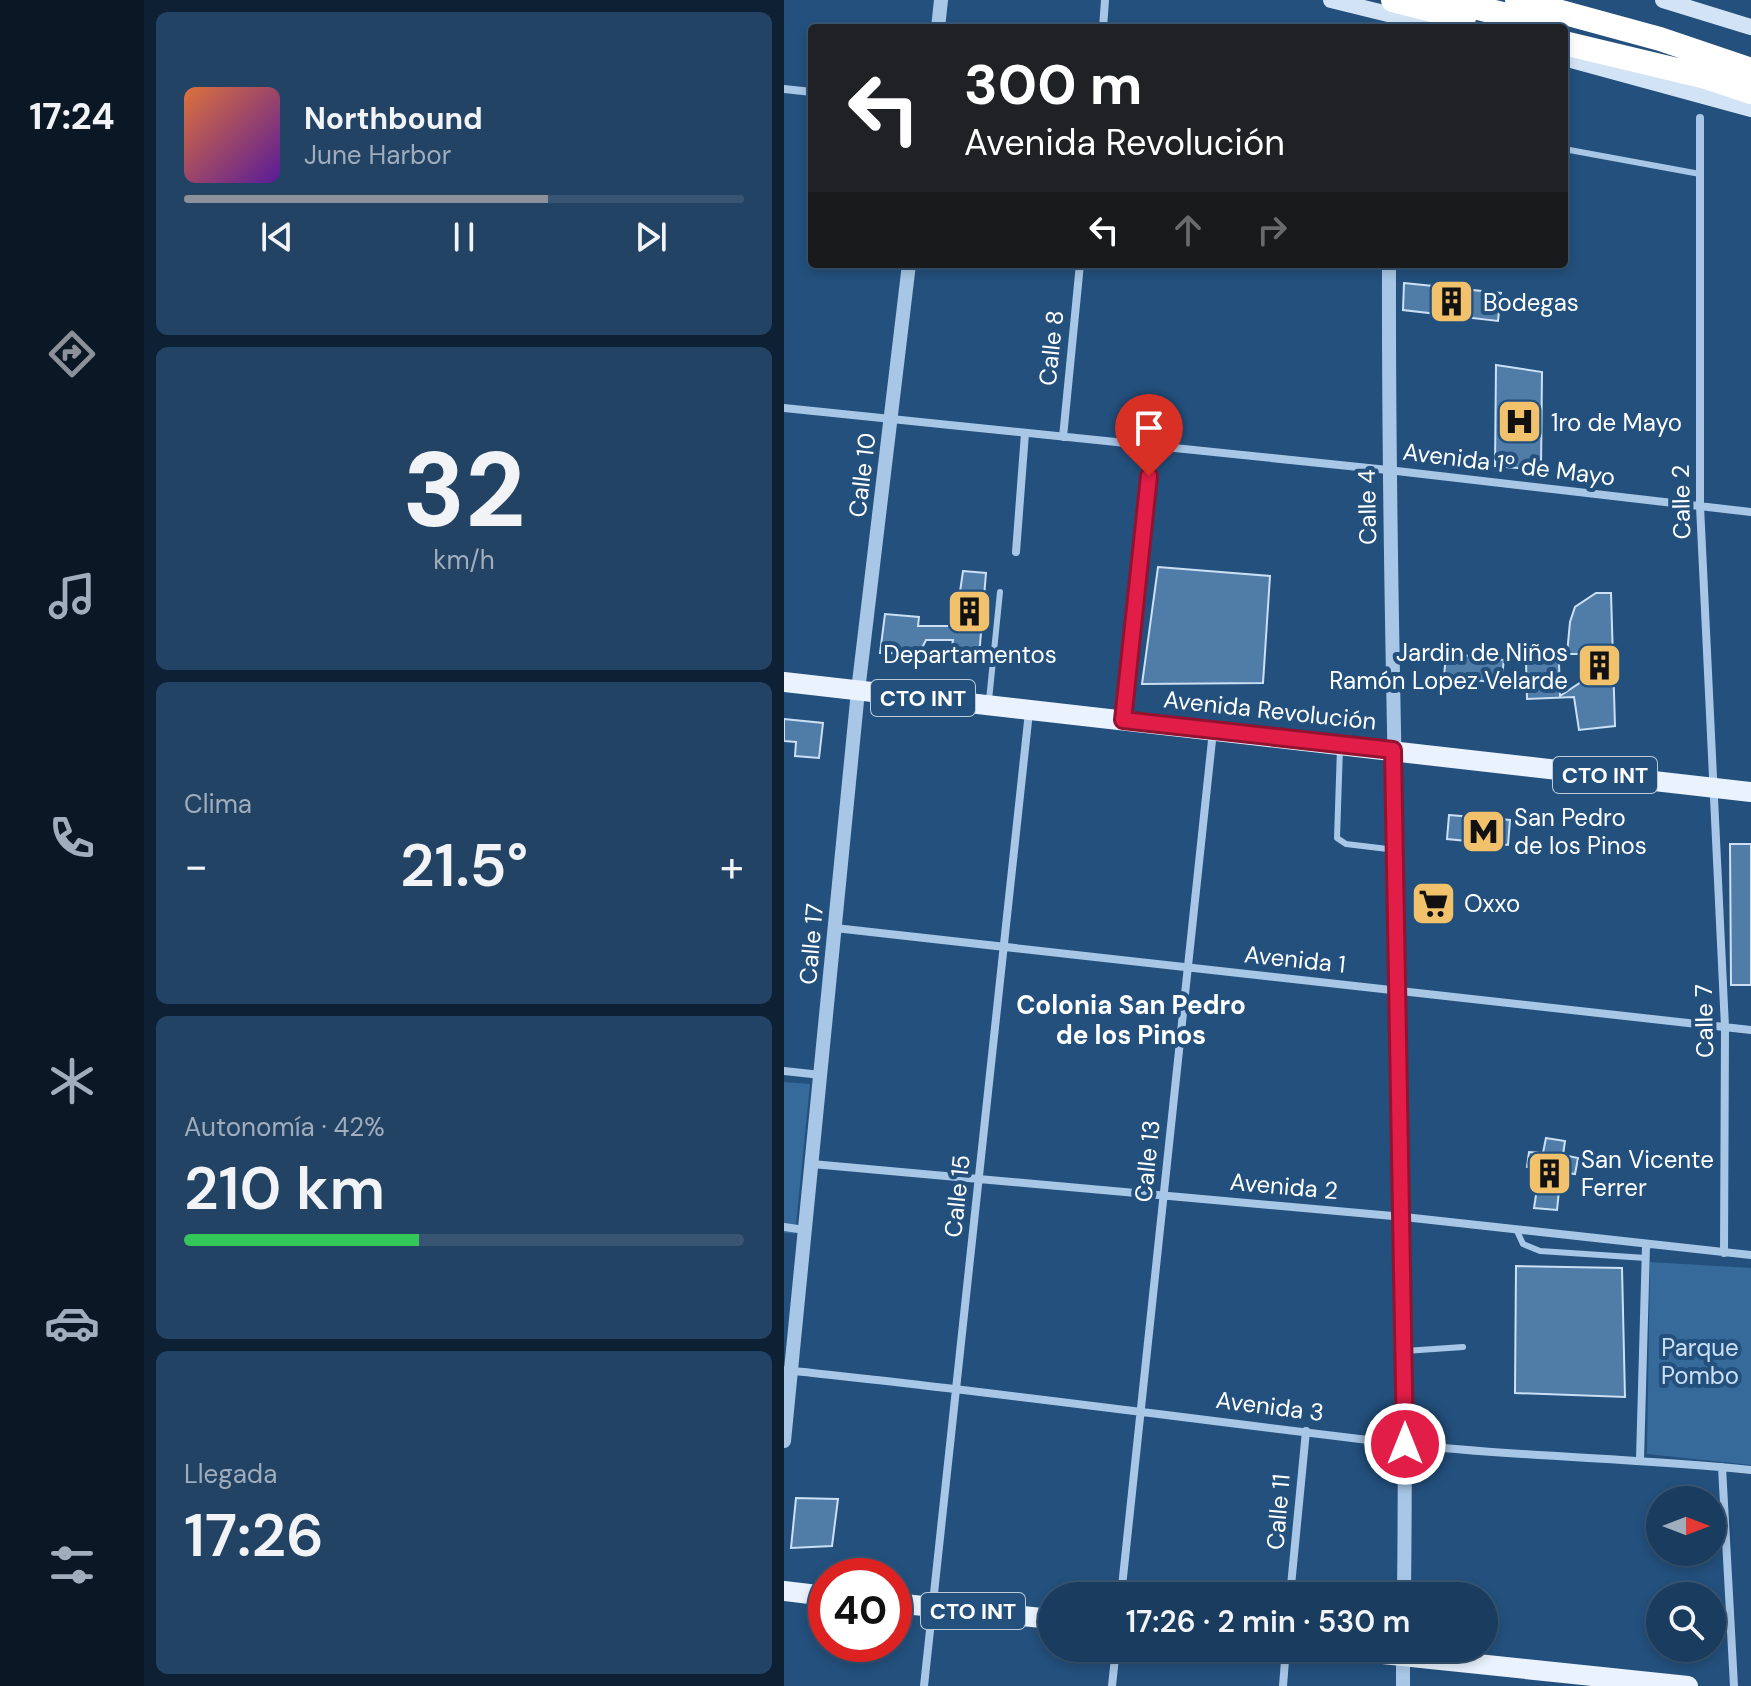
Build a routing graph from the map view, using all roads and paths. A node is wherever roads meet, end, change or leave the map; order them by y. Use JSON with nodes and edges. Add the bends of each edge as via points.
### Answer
{"nodes":[{"id":1,"x":941,"y":0,"type":"edge"},
{"id":2,"x":1105,"y":0,"type":"edge"},
{"id":3,"x":1331,"y":0,"type":"edge"},
{"id":4,"x":1445,"y":0,"type":"edge"},
{"id":5,"x":1517,"y":0,"type":"edge"},
{"id":6,"x":1560,"y":0,"type":"edge"},
{"id":7,"x":1663,"y":0,"type":"edge"},
{"id":8,"x":1390,"y":10,"type":"edge"},
{"id":9,"x":938,"y":24,"type":"edge"},
{"id":10,"x":1103,"y":24,"type":"edge"},
{"id":11,"x":1433,"y":24,"type":"edge"},
{"id":12,"x":1479,"y":24,"type":"edge"},
{"id":13,"x":1545,"y":24,"type":"edge"},
{"id":14,"x":1751,"y":27,"type":"edge"},
{"id":15,"x":1568,"y":30,"type":"edge"},
{"id":16,"x":1568,"y":44,"type":"edge"},
{"id":17,"x":1751,"y":53,"type":"edge"},
{"id":18,"x":1568,"y":59,"type":"edge"},
{"id":19,"x":1751,"y":70,"type":"edge"},
{"id":20,"x":1751,"y":83,"type":"edge"},
{"id":21,"x":784,"y":89,"type":"edge"},
{"id":22,"x":808,"y":92,"type":"edge"},
{"id":23,"x":1751,"y":92,"type":"edge"},
{"id":24,"x":1751,"y":109,"type":"edge"},
{"id":25,"x":1700,"y":118,"type":"dead end"},
{"id":26,"x":1568,"y":150,"type":"edge"},
{"id":27,"x":1700,"y":174,"type":"junction"},
{"id":28,"x":909,"y":268,"type":"edge"},
{"id":29,"x":1080,"y":268,"type":"edge"},
{"id":30,"x":1389,"y":268,"type":"edge"},
{"id":31,"x":784,"y":408,"type":"edge"},
{"id":32,"x":891,"y":419,"type":"junction"},
{"id":33,"x":1025,"y":433,"type":"junction"},
{"id":34,"x":1063,"y":437,"type":"junction"},
{"id":35,"x":1152,"y":446,"type":"junction"},
{"id":36,"x":1388,"y":470,"type":"junction"},
{"id":37,"x":1700,"y":506,"type":"junction"},
{"id":38,"x":1751,"y":512,"type":"edge"},
{"id":39,"x":1016,"y":552,"type":"dead end"},
{"id":40,"x":1000,"y":592,"type":"dead end"},
{"id":41,"x":784,"y":682,"type":"edge"},
{"id":42,"x":858,"y":691,"type":"junction"},
{"id":43,"x":988,"y":705,"type":"junction"},
{"id":44,"x":1030,"y":709,"type":"junction"},
{"id":45,"x":1123,"y":720,"type":"junction"},
{"id":46,"x":1213,"y":730,"type":"junction"},
{"id":47,"x":1340,"y":744,"type":"junction"},
{"id":48,"x":1393,"y":750,"type":"junction"},
{"id":49,"x":1715,"y":788,"type":"junction"},
{"id":50,"x":1751,"y":792,"type":"edge"},
{"id":51,"x":1396,"y":850,"type":"junction"},
{"id":52,"x":835,"y":928,"type":"junction"},
{"id":53,"x":1004,"y":947,"type":"junction"},
{"id":54,"x":1188,"y":967,"type":"junction"},
{"id":55,"x":1400,"y":991,"type":"junction"},
{"id":56,"x":1725,"y":1027,"type":"junction"},
{"id":57,"x":1751,"y":1030,"type":"edge"},
{"id":58,"x":784,"y":1071,"type":"edge"},
{"id":59,"x":821,"y":1075,"type":"junction"},
{"id":60,"x":812,"y":1164,"type":"junction"},
{"id":61,"x":979,"y":1179,"type":"junction"},
{"id":62,"x":1164,"y":1196,"type":"junction"},
{"id":63,"x":1404,"y":1217,"type":"junction"},
{"id":64,"x":784,"y":1227,"type":"edge"},
{"id":65,"x":806,"y":1230,"type":"junction"},
{"id":66,"x":1517,"y":1231,"type":"junction"},
{"id":67,"x":1646,"y":1246,"type":"junction"},
{"id":68,"x":1724,"y":1253,"type":"junction"},
{"id":69,"x":1751,"y":1255,"type":"edge"},
{"id":70,"x":1646,"y":1258,"type":"junction"},
{"id":71,"x":1463,"y":1347,"type":"dead end"},
{"id":72,"x":1405,"y":1351,"type":"junction"},
{"id":73,"x":788,"y":1370,"type":"edge"},
{"id":74,"x":957,"y":1390,"type":"junction"},
{"id":75,"x":1141,"y":1410,"type":"junction"},
{"id":76,"x":1306,"y":1431,"type":"junction"},
{"id":77,"x":784,"y":1441,"type":"edge"},
{"id":78,"x":1405,"y":1444,"type":"junction"},
{"id":79,"x":1640,"y":1459,"type":"junction"},
{"id":80,"x":1722,"y":1467,"type":"junction"},
{"id":81,"x":1751,"y":1470,"type":"edge"},
{"id":82,"x":1123,"y":1582,"type":"edge"},
{"id":83,"x":1291,"y":1582,"type":"edge"},
{"id":84,"x":1404,"y":1582,"type":"edge"},
{"id":85,"x":784,"y":1591,"type":"edge"},
{"id":86,"x":808,"y":1594,"type":"edge"},
{"id":87,"x":912,"y":1605,"type":"edge"},
{"id":88,"x":933,"y":1607,"type":"junction"},
{"id":89,"x":1038,"y":1618,"type":"edge"},
{"id":90,"x":1115,"y":1662,"type":"edge"},
{"id":91,"x":1285,"y":1662,"type":"edge"},
{"id":92,"x":1403,"y":1662,"type":"edge"},
{"id":93,"x":1487,"y":1662,"type":"edge"},
{"id":94,"x":924,"y":1686,"type":"edge"},
{"id":95,"x":1112,"y":1686,"type":"edge"},
{"id":96,"x":1283,"y":1686,"type":"edge"},
{"id":97,"x":1403,"y":1686,"type":"edge"},
{"id":98,"x":1688,"y":1686,"type":"edge"},
{"id":99,"x":1734,"y":1686,"type":"edge"}],
"edges":[{"from":1,"to":9,"type":"street"},
{"from":2,"to":10,"type":"street"},
{"from":3,"to":8,"type":"main road"},
{"from":4,"to":13,"type":"highway"},
{"from":5,"to":19,"type":"highway"},
{"from":6,"to":17,"type":"highway"},
{"from":7,"to":14,"type":"main road"},
{"from":8,"to":11,"type":"main road"},
{"from":8,"to":12,"type":"highway"},
{"from":15,"to":20,"type":"highway"},
{"from":16,"to":23,"type":"highway"},
{"from":18,"to":24,"type":"main road"},
{"from":21,"to":22,"type":"street"},
{"from":25,"to":27,"type":"street","name":"Calle 2"},
{"from":26,"to":27,"type":"lane"},
{"from":27,"to":37,"type":"street","name":"Calle 2"},
{"from":28,"to":32,"type":"street","name":"Calle 10"},
{"from":29,"to":34,"type":"street","name":"Calle 8"},
{"from":30,"to":36,"type":"street","name":"Calle 4"},
{"from":31,"to":32,"type":"street","name":"Avenida 1º de Mayo"},
{"from":32,"to":33,"type":"street","name":"Avenida 1º de Mayo"},
{"from":32,"to":42,"type":"street","name":"Calle 10"},
{"from":33,"to":34,"type":"street","name":"Avenida 1º de Mayo"},
{"from":33,"to":39,"type":"street"},
{"from":34,"to":35,"type":"street","name":"Avenida 1º de Mayo"},
{"from":35,"to":36,"type":"street","name":"Avenida 1º de Mayo"},
{"from":35,"to":45,"type":"street"},
{"from":36,"to":37,"type":"street","name":"Avenida 1º de Mayo"},
{"from":36,"to":48,"type":"street","name":"Calle 4"},
{"from":37,"to":38,"type":"street","name":"Avenida 1º de Mayo"},
{"from":37,"to":49,"type":"street","name":"Calle 2"},
{"from":40,"to":43,"type":"lane"},
{"from":41,"to":42,"type":"main road","name":"Avenida Revolución","number":"CTO INT"},
{"from":42,"to":43,"type":"main road","name":"Avenida Revolución","number":"CTO INT"},
{"from":42,"to":52,"type":"street","name":"Calle 17"},
{"from":43,"to":44,"type":"main road","name":"Avenida Revolución","number":"CTO INT"},
{"from":44,"to":45,"type":"main road","name":"Avenida Revolución","number":"CTO INT"},
{"from":44,"to":53,"type":"street","name":"Calle 15"},
{"from":45,"to":46,"type":"main road","name":"Avenida Revolución","number":"CTO INT"},
{"from":46,"to":47,"type":"main road","name":"Avenida Revolución","number":"CTO INT"},
{"from":46,"to":54,"type":"street","name":"Calle 13"},
{"from":47,"to":48,"type":"main road","name":"Avenida Revolución","number":"CTO INT"},
{"from":47,"to":51,"type":"lane","via":[[1337,838],[1346,844]]},
{"from":48,"to":49,"type":"main road","name":"Avenida Revolución","number":"CTO INT"},
{"from":48,"to":51,"type":"street","name":"Calle 4"},
{"from":49,"to":50,"type":"main road","name":"Avenida Revolución","number":"CTO INT"},
{"from":49,"to":56,"type":"street","name":"Calle 7"},
{"from":51,"to":55,"type":"street","name":"Calle 4"},
{"from":52,"to":53,"type":"street","name":"Avenida 1"},
{"from":52,"to":59,"type":"street","name":"Calle 17"},
{"from":53,"to":54,"type":"street","name":"Avenida 1"},
{"from":53,"to":61,"type":"street","name":"Calle 15"},
{"from":54,"to":55,"type":"street","name":"Avenida 1"},
{"from":54,"to":62,"type":"street","name":"Calle 13"},
{"from":55,"to":56,"type":"street","name":"Avenida 1"},
{"from":55,"to":63,"type":"street","name":"Calle 4"},
{"from":56,"to":57,"type":"street","name":"Avenida 1"},
{"from":56,"to":68,"type":"street","name":"Calle 7"},
{"from":58,"to":59,"type":"street"},
{"from":59,"to":60,"type":"street","name":"Calle 17"},
{"from":60,"to":61,"type":"street","name":"Avenida 2"},
{"from":60,"to":65,"type":"street","name":"Calle 17"},
{"from":61,"to":62,"type":"street","name":"Avenida 2"},
{"from":61,"to":74,"type":"street","name":"Calle 15"},
{"from":62,"to":63,"type":"street","name":"Avenida 2"},
{"from":62,"to":75,"type":"street","name":"Calle 13"},
{"from":63,"to":66,"type":"street","name":"Avenida 2"},
{"from":63,"to":72,"type":"street","name":"Calle 4"},
{"from":64,"to":65,"type":"street"},
{"from":65,"to":73,"type":"street","name":"Calle 17"},
{"from":66,"to":67,"type":"street","name":"Avenida 2"},
{"from":66,"to":70,"type":"lane","via":[[1523,1244],[1540,1251]]},
{"from":67,"to":68,"type":"street","name":"Avenida 2"},
{"from":67,"to":70,"type":"street"},
{"from":68,"to":69,"type":"street","name":"Avenida 2"},
{"from":70,"to":79,"type":"street"},
{"from":71,"to":72,"type":"lane"},
{"from":72,"to":78,"type":"street","name":"Calle 4"},
{"from":73,"to":74,"type":"street","name":"Avenida 3"},
{"from":73,"to":77,"type":"street","name":"Calle 17"},
{"from":74,"to":75,"type":"street","name":"Avenida 3"},
{"from":74,"to":88,"type":"street","name":"Calle 15"},
{"from":75,"to":76,"type":"street","name":"Avenida 3"},
{"from":75,"to":82,"type":"street","name":"Calle 13"},
{"from":76,"to":78,"type":"street","name":"Avenida 3"},
{"from":76,"to":83,"type":"street","name":"Calle 11"},
{"from":78,"to":79,"type":"street","name":"Avenida 3"},
{"from":78,"to":84,"type":"street","name":"Calle 4"},
{"from":79,"to":80,"type":"street","name":"Avenida 3"},
{"from":80,"to":81,"type":"street","name":"Avenida 3"},
{"from":80,"to":99,"type":"street"},
{"from":85,"to":86,"type":"main road"},
{"from":87,"to":88,"type":"main road","number":"CTO INT"},
{"from":88,"to":89,"type":"main road","number":"CTO INT"},
{"from":88,"to":94,"type":"street","name":"Calle 15"},
{"from":90,"to":95,"type":"street"},
{"from":91,"to":96,"type":"street"},
{"from":92,"to":97,"type":"street"},
{"from":93,"to":98,"type":"main road"}]}
